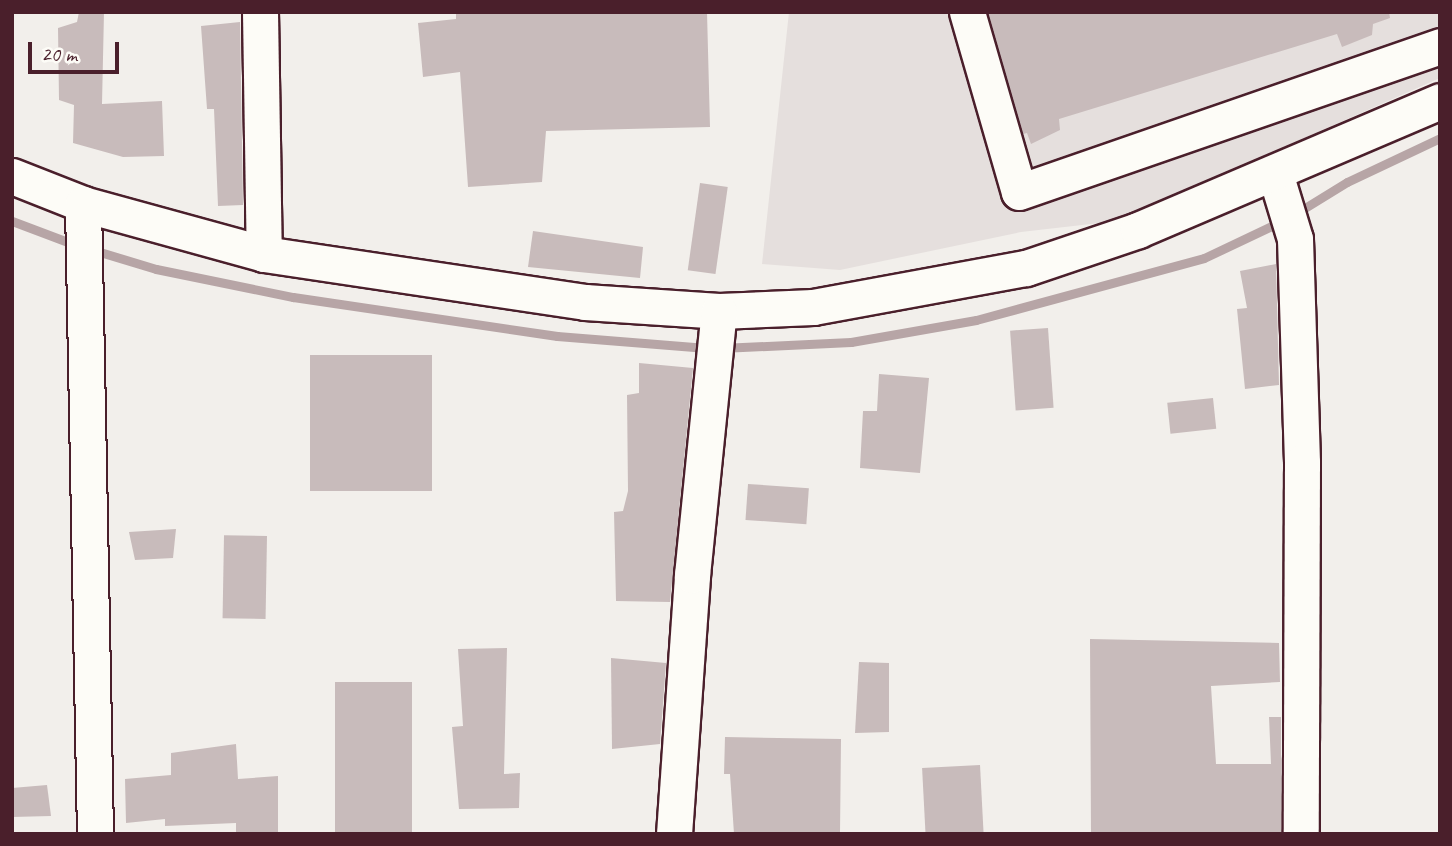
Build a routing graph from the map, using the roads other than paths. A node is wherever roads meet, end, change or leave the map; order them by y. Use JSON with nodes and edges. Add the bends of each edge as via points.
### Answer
{"nodes":[{"id":1,"x":260,"y":12,"type":"edge"},
{"id":2,"x":967,"y":12,"type":"edge"},
{"id":3,"x":1440,"y":46,"type":"edge"},
{"id":4,"x":1440,"y":101,"type":"edge"},
{"id":5,"x":1275,"y":173,"type":"junction"},
{"id":6,"x":12,"y":176,"type":"edge"},
{"id":7,"x":84,"y":232,"type":"junction"},
{"id":8,"x":264,"y":254,"type":"junction"},
{"id":9,"x":717,"y":335,"type":"junction"},
{"id":10,"x":95,"y":834,"type":"edge"},
{"id":11,"x":674,"y":834,"type":"edge"},
{"id":12,"x":1301,"y":834,"type":"edge"}],
"edges":[{"from":1,"to":8,"type":"street"},
{"from":2,"to":3,"type":"street","via":[[1019,192]]},
{"from":4,"to":5,"type":"street"},
{"from":5,"to":9,"type":"street","via":[[1138,230],[1026,268],[813,307]]},
{"from":5,"to":12,"type":"street","via":[[1288,217],[1302,463]]},
{"from":6,"to":7,"type":"street"},
{"from":7,"to":8,"type":"street"},
{"from":7,"to":10,"type":"street"},
{"from":8,"to":9,"type":"street","via":[[585,302]]},
{"from":9,"to":11,"type":"street","via":[[692,575]]}]}
